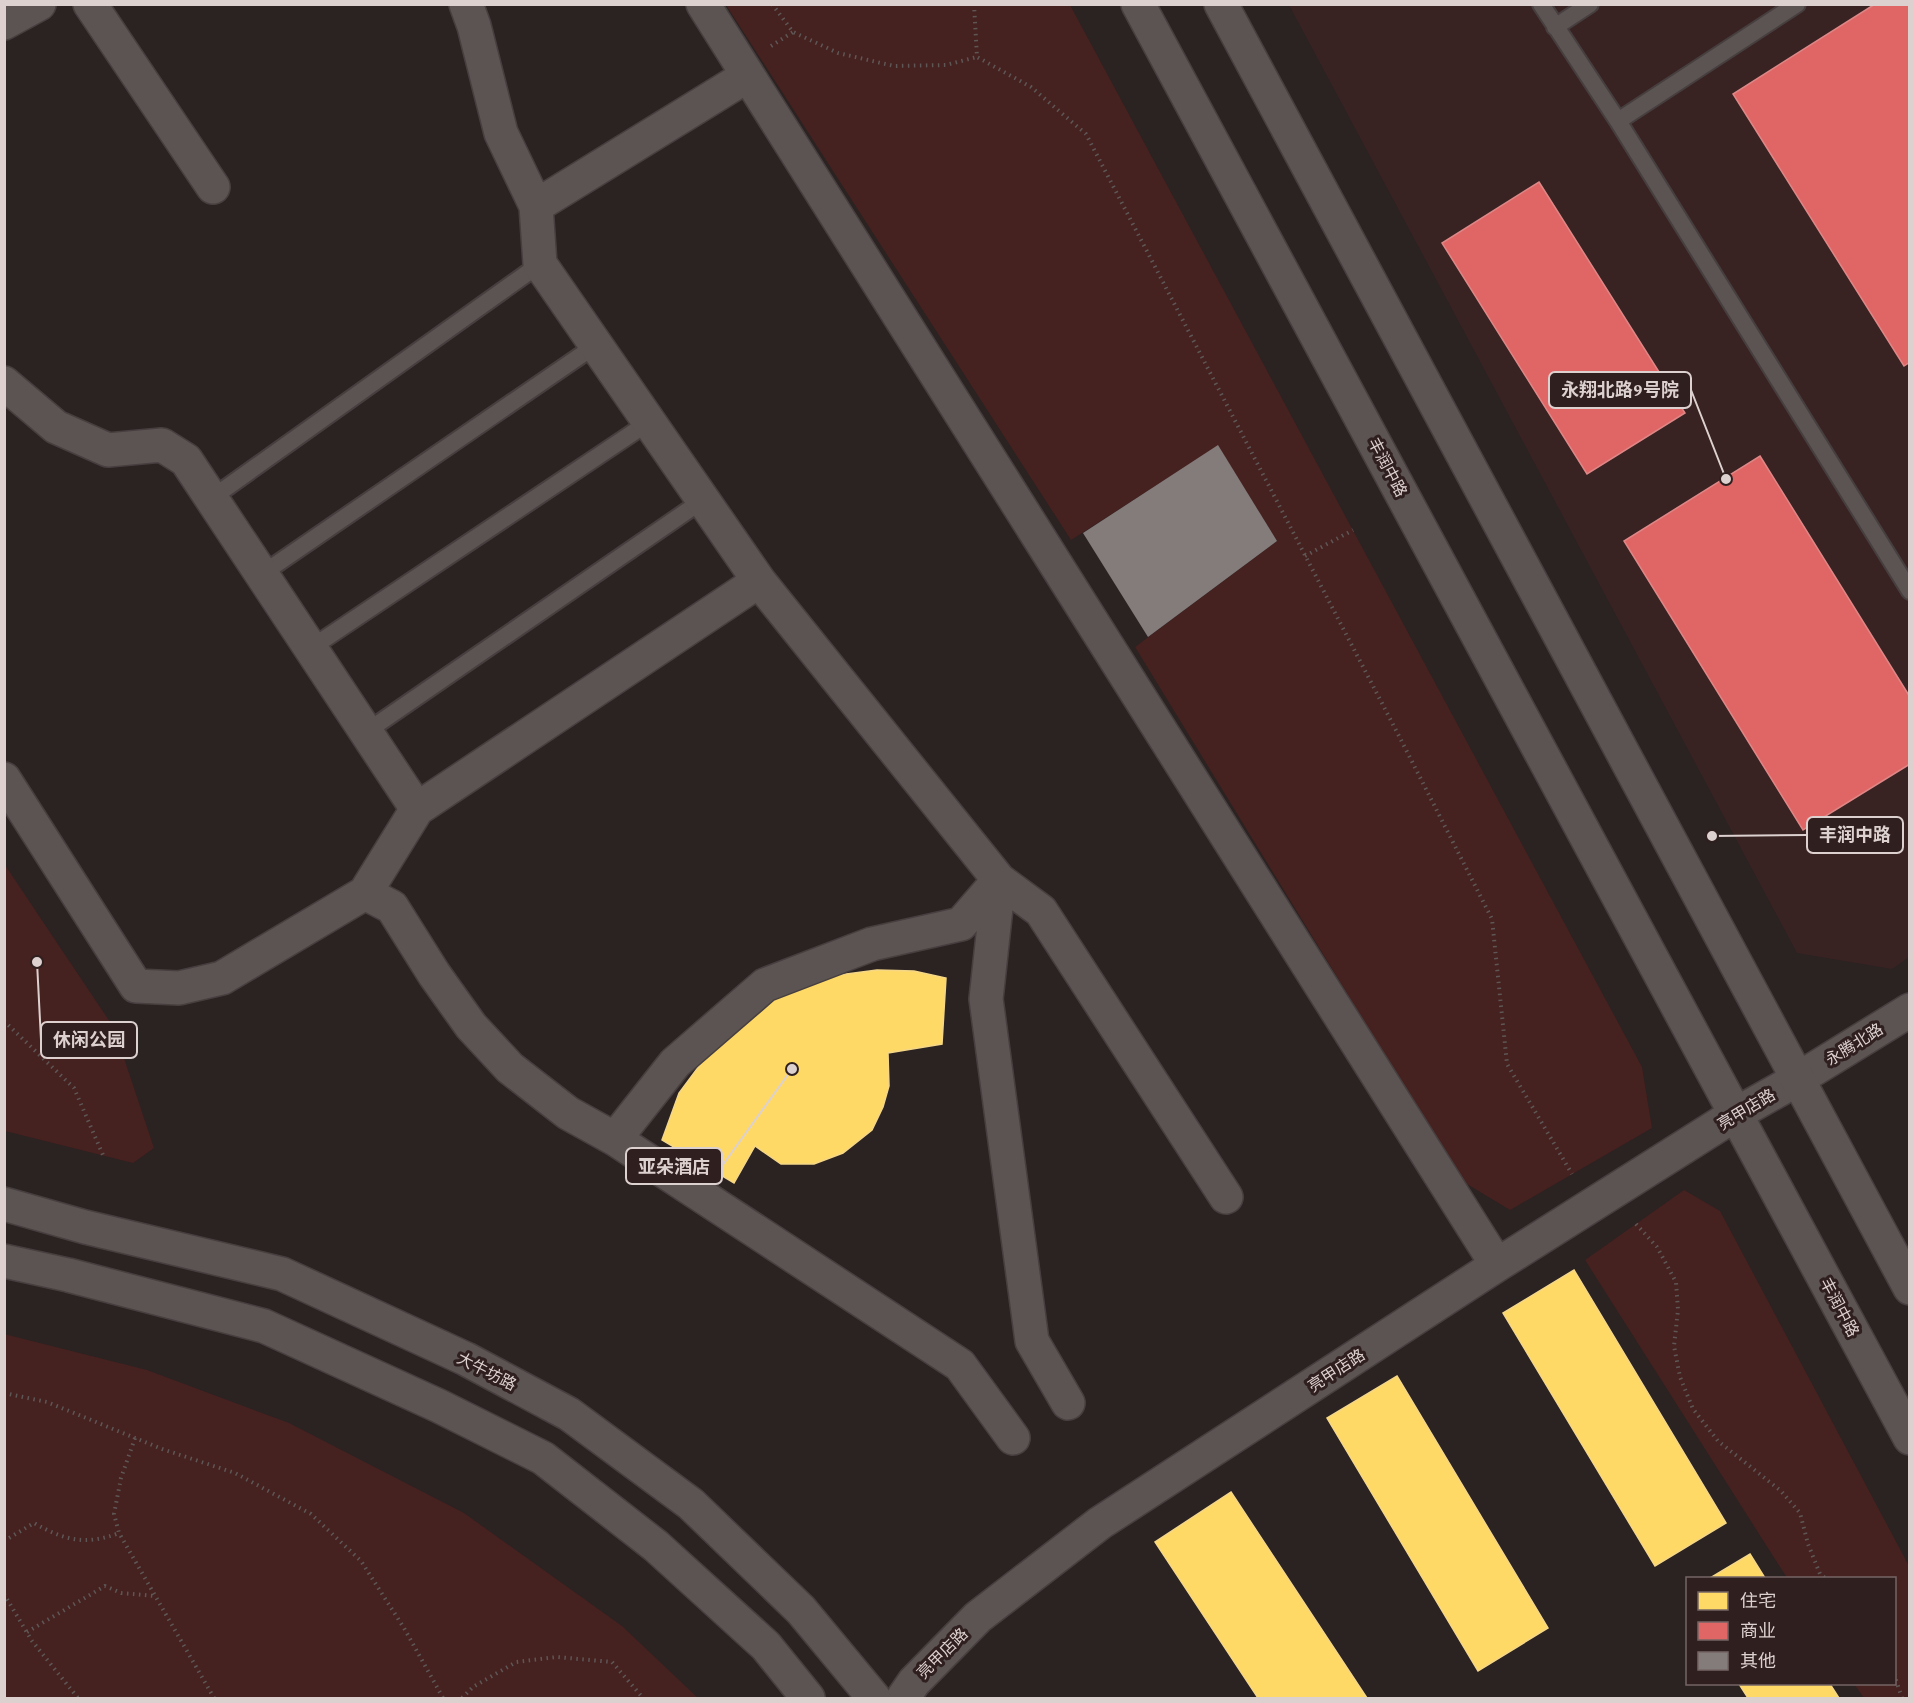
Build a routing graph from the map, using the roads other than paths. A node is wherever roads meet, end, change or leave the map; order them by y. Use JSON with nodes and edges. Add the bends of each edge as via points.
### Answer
{"nodes":[{"id":1,"x":39,"y":4,"type":"edge"},
{"id":2,"x":90,"y":4,"type":"edge"},
{"id":3,"x":466,"y":4,"type":"edge"},
{"id":4,"x":703,"y":4,"type":"edge"},
{"id":5,"x":1138,"y":4,"type":"edge"},
{"id":6,"x":1221,"y":4,"type":"edge"},
{"id":7,"x":1541,"y":4,"type":"edge"},
{"id":8,"x":1590,"y":4,"type":"edge"},
{"id":9,"x":1797,"y":4,"type":"edge"},
{"id":10,"x":4,"y":23,"type":"edge"},
{"id":11,"x":1555,"y":27,"type":"junction"},
{"id":12,"x":747,"y":76,"type":"junction"},
{"id":13,"x":1618,"y":121,"type":"junction"},
{"id":14,"x":213,"y":187,"type":"dead end"},
{"id":15,"x":536,"y":206,"type":"junction"},
{"id":16,"x":540,"y":264,"type":"junction"},
{"id":17,"x":596,"y":345,"type":"junction"},
{"id":18,"x":4,"y":384,"type":"edge"},
{"id":19,"x":649,"y":422,"type":"junction"},
{"id":20,"x":212,"y":498,"type":"junction"},
{"id":21,"x":703,"y":500,"type":"junction"},
{"id":22,"x":262,"y":574,"type":"junction"},
{"id":23,"x":759,"y":581,"type":"junction"},
{"id":24,"x":1910,"y":591,"type":"edge"},
{"id":25,"x":311,"y":648,"type":"junction"},
{"id":26,"x":366,"y":732,"type":"junction"},
{"id":27,"x":4,"y":779,"type":"edge"},
{"id":28,"x":417,"y":809,"type":"junction"},
{"id":29,"x":999,"y":880,"type":"junction"},
{"id":30,"x":365,"y":893,"type":"junction"},
{"id":31,"x":1910,"y":1010,"type":"edge"},
{"id":32,"x":1798,"y":1079,"type":"junction"},
{"id":33,"x":1736,"y":1114,"type":"junction"},
{"id":34,"x":615,"y":1140,"type":"junction"},
{"id":35,"x":1226,"y":1197,"type":"dead end"},
{"id":36,"x":4,"y":1204,"type":"edge"},
{"id":37,"x":4,"y":1261,"type":"edge"},
{"id":38,"x":1497,"y":1265,"type":"junction"},
{"id":39,"x":1910,"y":1288,"type":"edge"},
{"id":40,"x":1068,"y":1403,"type":"dead end"},
{"id":41,"x":1013,"y":1438,"type":"dead end"},
{"id":42,"x":1910,"y":1438,"type":"edge"},
{"id":43,"x":808,"y":1698,"type":"edge"},
{"id":44,"x":874,"y":1698,"type":"edge"},
{"id":45,"x":903,"y":1698,"type":"edge"}],
"edges":[{"from":1,"to":10,"type":"street"},
{"from":2,"to":14,"type":"street"},
{"from":3,"to":15,"type":"street","via":[[501,133]]},
{"from":4,"to":12,"type":"street"},
{"from":5,"to":33,"type":"street","name":"丰润中路"},
{"from":6,"to":32,"type":"street"},
{"from":7,"to":11,"type":"lane"},
{"from":8,"to":11,"type":"lane"},
{"from":9,"to":13,"type":"lane"},
{"from":11,"to":13,"type":"lane"},
{"from":12,"to":15,"type":"street"},
{"from":12,"to":38,"type":"street"},
{"from":13,"to":24,"type":"lane"},
{"from":15,"to":16,"type":"street"},
{"from":16,"to":17,"type":"street"},
{"from":16,"to":20,"type":"lane"},
{"from":17,"to":19,"type":"street"},
{"from":17,"to":22,"type":"lane"},
{"from":18,"to":20,"type":"street","via":[[56,427],[108,450],[162,446],[186,459]]},
{"from":19,"to":21,"type":"street"},
{"from":19,"to":25,"type":"lane"},
{"from":20,"to":22,"type":"street"},
{"from":21,"to":23,"type":"street"},
{"from":21,"to":26,"type":"lane"},
{"from":22,"to":25,"type":"street"},
{"from":23,"to":28,"type":"street"},
{"from":23,"to":29,"type":"street"},
{"from":25,"to":26,"type":"street"},
{"from":26,"to":28,"type":"street"},
{"from":27,"to":30,"type":"street","via":[[136,986],[179,988],[222,978]]},
{"from":28,"to":30,"type":"street"},
{"from":29,"to":34,"type":"street","via":[[961,924],[872,944],[765,985],[675,1063]]},
{"from":29,"to":35,"type":"street","via":[[1041,911]]},
{"from":29,"to":40,"type":"street","via":[[986,999],[1032,1341]]},
{"from":30,"to":34,"type":"street","via":[[392,907],[471,1026],[510,1068],[568,1113]]},
{"from":31,"to":32,"type":"street","name":"永腾北路"},
{"from":32,"to":33,"type":"street","name":"亮甲店路"},
{"from":32,"to":39,"type":"street"},
{"from":33,"to":38,"type":"street","name":"亮甲店路"},
{"from":33,"to":42,"type":"street","name":"丰润中路"},
{"from":34,"to":41,"type":"street","via":[[960,1365]]},
{"from":36,"to":44,"type":"street","name":"大牛坊路","via":[[282,1274],[466,1359],[569,1414],[691,1504],[801,1610]]},
{"from":37,"to":43,"type":"street","via":[[264,1326],[543,1458],[656,1546],[766,1646]]},
{"from":38,"to":45,"type":"street","name":"亮甲店路","via":[[1100,1523],[978,1617]]}]}
